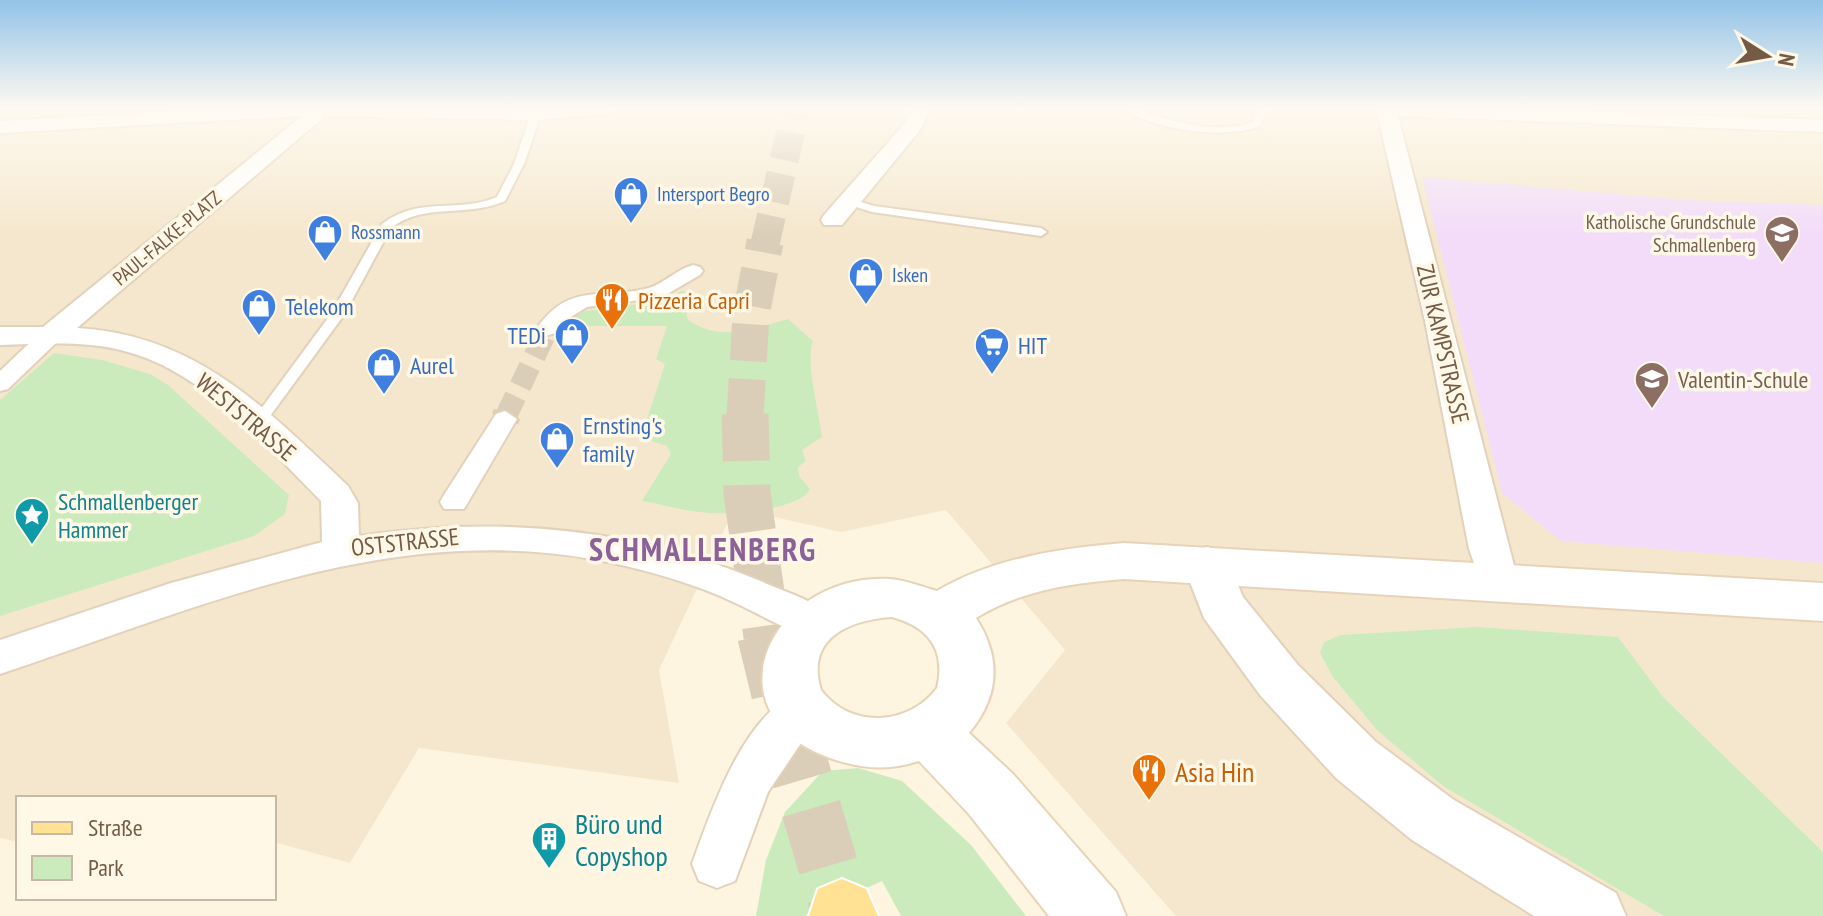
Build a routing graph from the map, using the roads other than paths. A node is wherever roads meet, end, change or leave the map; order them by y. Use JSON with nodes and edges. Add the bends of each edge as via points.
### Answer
{"nodes":[{"id":1,"x":272,"y":151,"type":"edge"},
{"id":2,"x":524,"y":151,"type":"edge"},
{"id":3,"x":890,"y":151,"type":"edge"},
{"id":4,"x":1396,"y":151,"type":"edge"},
{"id":5,"x":846,"y":203,"type":"joint"},
{"id":6,"x":1041,"y":232,"type":"dead end"},
{"id":7,"x":693,"y":271,"type":"dead end"},
{"id":8,"x":548,"y":328,"type":"tunnel mouth"},
{"id":9,"x":0,"y":336,"type":"edge"},
{"id":10,"x":50,"y":336,"type":"junction"},
{"id":11,"x":0,"y":384,"type":"edge"},
{"id":12,"x":505,"y":419,"type":"tunnel mouth"},
{"id":13,"x":257,"y":424,"type":"junction"},
{"id":14,"x":454,"y":502,"type":"dead end"},
{"id":15,"x":341,"y":549,"type":"junction"},
{"id":16,"x":1207,"y":564,"type":"junction"},
{"id":17,"x":1498,"y":581,"type":"junction"},
{"id":18,"x":1823,"y":602,"type":"edge"},
{"id":19,"x":940,"y":615,"type":"junction"},
{"id":20,"x":813,"y":623,"type":"junction"},
{"id":21,"x":0,"y":657,"type":"edge"},
{"id":22,"x":802,"y":709,"type":"junction"},
{"id":23,"x":928,"y":731,"type":"junction"},
{"id":24,"x":717,"y":864,"type":"dead end"},
{"id":25,"x":1092,"y":916,"type":"edge"},
{"id":26,"x":1593,"y":916,"type":"edge"}],
"edges":[{"from":1,"to":10,"type":"street","name":"PAUL-FALKE-PLATZ"},
{"from":2,"to":13,"type":"lane","via":[[501,199],[481,206],[414,209],[386,226],[337,315]]},
{"from":3,"to":5,"type":"street"},
{"from":4,"to":17,"type":"street","name":"ZUR KAMPSTRASSE"},
{"from":5,"to":6,"type":"lane"},
{"from":7,"to":8,"type":"street","via":[[650,294],[573,302]]},
{"from":9,"to":10,"type":"street","name":"WESTSTRASSE"},
{"from":10,"to":11,"type":"street"},
{"from":10,"to":13,"type":"street","name":"WESTSTRASSE","via":[[118,341],[158,352],[204,379]]},
{"from":12,"to":14,"type":"street"},
{"from":13,"to":15,"type":"street","name":"WESTSTRASSE","via":[[335,494]]},
{"from":15,"to":20,"type":"street","name":"OSTSTRASSE","via":[[473,535],[574,543],[685,568]]},
{"from":15,"to":21,"type":"street","name":"OSTSTRASSE","via":[[207,584]]},
{"from":16,"to":17,"type":"main road"},
{"from":16,"to":19,"type":"main road","via":[[1079,563],[1003,580]]},
{"from":16,"to":26,"type":"street","via":[[1221,605],[1279,680],[1356,760],[1433,820]]},
{"from":17,"to":18,"type":"main road"},
{"from":19,"to":20,"type":"main road","via":[[892,598],[863,599],[835,608]]},
{"from":19,"to":23,"type":"main road","via":[[963,643],[970,675],[950,716]]},
{"from":20,"to":22,"type":"main road","via":[[797,642],[790,664],[791,687]]},
{"from":22,"to":23,"type":"main road","via":[[819,727],[844,739],[873,744]]},
{"from":22,"to":24,"type":"street","via":[[776,736],[745,783]]},
{"from":23,"to":25,"type":"main road","via":[[991,794]]}]}
